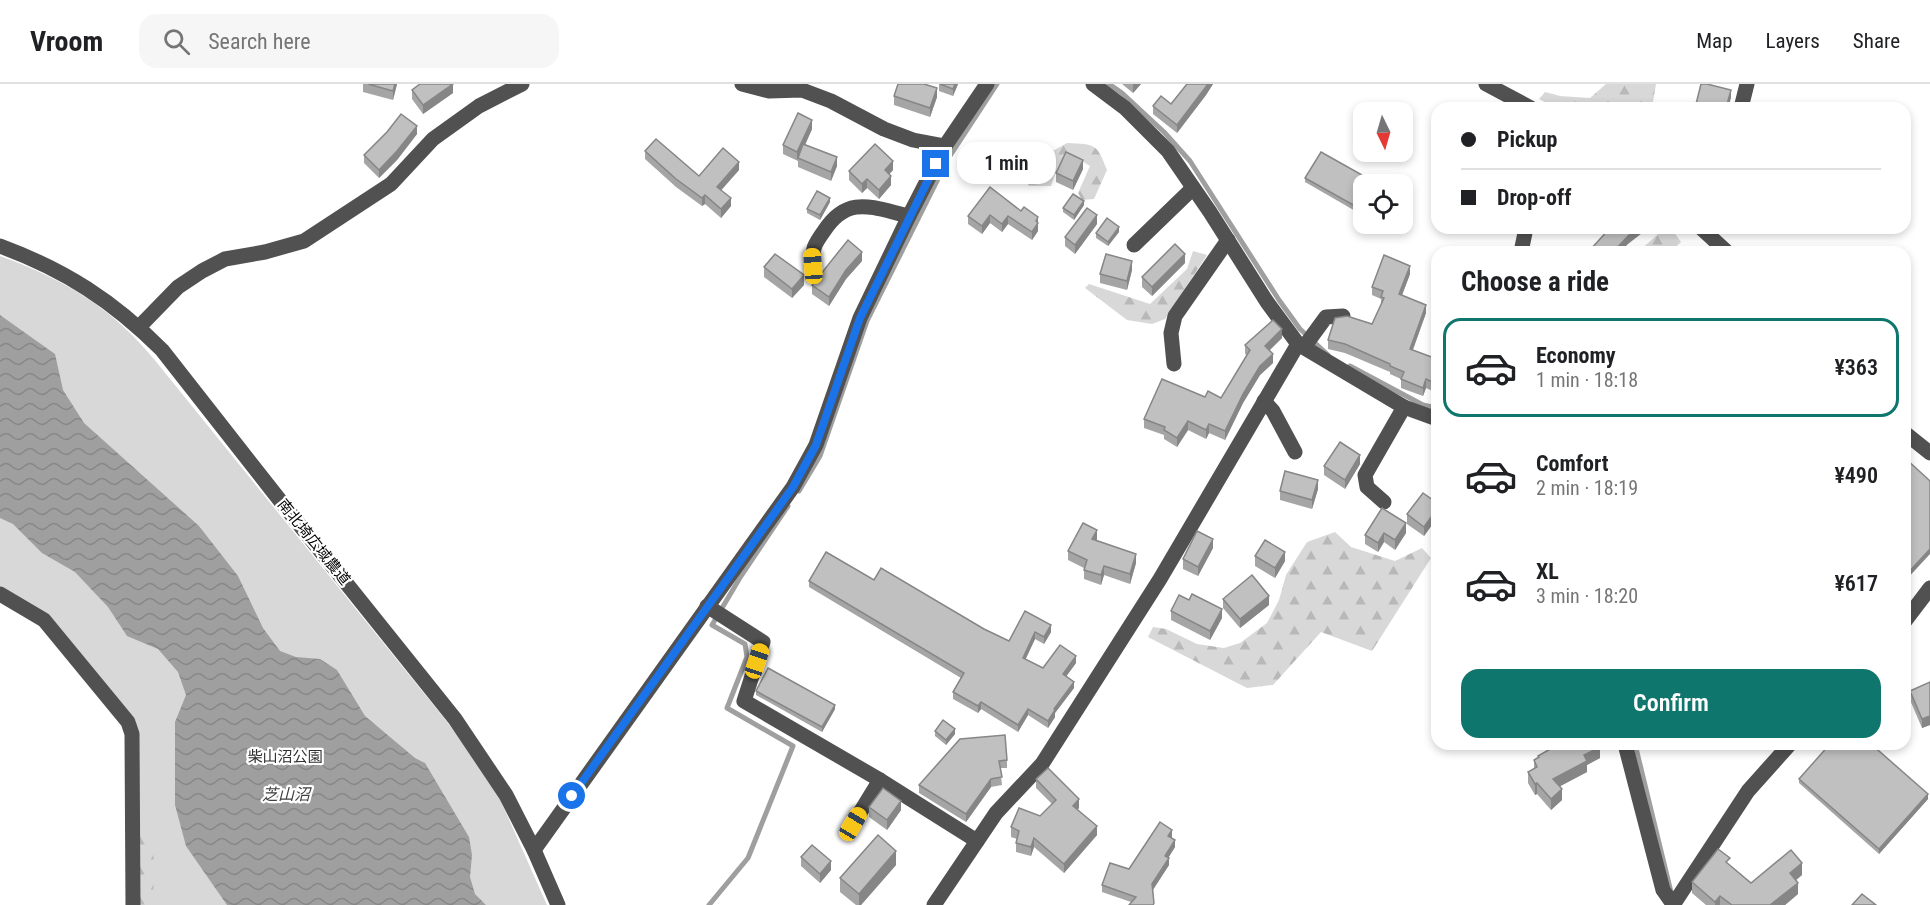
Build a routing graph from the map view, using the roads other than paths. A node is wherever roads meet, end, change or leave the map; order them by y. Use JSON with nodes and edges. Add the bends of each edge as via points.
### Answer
{"nodes":[{"id":1,"x":522,"y":84,"type":"edge"},
{"id":2,"x":742,"y":84,"type":"edge"},
{"id":3,"x":987,"y":84,"type":"edge"},
{"id":4,"x":1094,"y":84,"type":"edge"},
{"id":5,"x":1486,"y":84,"type":"edge"},
{"id":6,"x":1747,"y":84,"type":"edge"},
{"id":7,"x":1519,"y":102,"type":"edge"},
{"id":8,"x":1742,"y":102,"type":"edge"},
{"id":9,"x":945,"y":146,"type":"junction"},
{"id":10,"x":1193,"y":188,"type":"junction"},
{"id":11,"x":909,"y":216,"type":"junction"},
{"id":12,"x":1708,"y":234,"type":"edge"},
{"id":13,"x":1228,"y":240,"type":"junction"},
{"id":14,"x":1134,"y":245,"type":"dead end"},
{"id":15,"x":0,"y":246,"type":"edge"},
{"id":16,"x":1720,"y":246,"type":"edge"},
{"id":17,"x":813,"y":266,"type":"dead end"},
{"id":18,"x":1343,"y":315,"type":"edge"},
{"id":19,"x":140,"y":327,"type":"junction"},
{"id":20,"x":1301,"y":346,"type":"junction"},
{"id":21,"x":1174,"y":364,"type":"dead end"},
{"id":22,"x":1264,"y":401,"type":"junction"},
{"id":23,"x":1404,"y":407,"type":"junction"},
{"id":24,"x":1431,"y":417,"type":"edge"},
{"id":25,"x":1911,"y":438,"type":"edge"},
{"id":26,"x":1295,"y":452,"type":"dead end"},
{"id":27,"x":1930,"y":453,"type":"edge"},
{"id":28,"x":1384,"y":502,"type":"dead end"},
{"id":29,"x":1930,"y":588,"type":"edge"},
{"id":30,"x":0,"y":594,"type":"edge"},
{"id":31,"x":707,"y":606,"type":"junction"},
{"id":32,"x":1911,"y":613,"type":"edge"},
{"id":33,"x":1627,"y":750,"type":"edge"},
{"id":34,"x":1785,"y":750,"type":"edge"},
{"id":35,"x":880,"y":780,"type":"junction"},
{"id":36,"x":853,"y":824,"type":"dead end"},
{"id":37,"x":977,"y":842,"type":"junction"},
{"id":38,"x":534,"y":850,"type":"junction"},
{"id":39,"x":1673,"y":904,"type":"edge"},
{"id":40,"x":133,"y":905,"type":"edge"},
{"id":41,"x":558,"y":905,"type":"edge"},
{"id":42,"x":934,"y":905,"type":"edge"}],
"edges":[{"from":1,"to":19,"type":"street","via":[[479,106],[433,139],[391,184],[304,241],[225,259],[202,271],[178,287]]},
{"from":2,"to":9,"type":"street","via":[[769,91],[801,90],[894,133]]},
{"from":3,"to":9,"type":"street"},
{"from":4,"to":10,"type":"street","via":[[1125,108],[1168,151]]},
{"from":5,"to":7,"type":"street"},
{"from":6,"to":8,"type":"street"},
{"from":9,"to":11,"type":"street"},
{"from":10,"to":13,"type":"street"},
{"from":10,"to":14,"type":"street"},
{"from":11,"to":17,"type":"street","via":[[864,206],[850,207],[831,220],[812,249]]},
{"from":11,"to":31,"type":"street","via":[[860,318],[816,445],[793,487]]},
{"from":12,"to":16,"type":"street"},
{"from":13,"to":20,"type":"street","via":[[1267,302]]},
{"from":13,"to":21,"type":"street","via":[[1175,316],[1171,333]]},
{"from":15,"to":19,"type":"street","name":"南北埼広域農道","via":[[90,289]]},
{"from":18,"to":20,"type":"street","via":[[1326,317]]},
{"from":19,"to":38,"type":"street","name":"南北埼広域農道","via":[[455,719],[506,795]]},
{"from":20,"to":22,"type":"street"},
{"from":20,"to":23,"type":"street"},
{"from":22,"to":26,"type":"street"},
{"from":22,"to":37,"type":"street","via":[[1160,579],[1042,764],[996,813]]},
{"from":23,"to":24,"type":"street"},
{"from":23,"to":28,"type":"street","via":[[1365,475],[1367,488]]},
{"from":25,"to":27,"type":"street"},
{"from":29,"to":32,"type":"street"},
{"from":30,"to":40,"type":"street","via":[[44,620],[128,722],[132,734]]},
{"from":31,"to":35,"type":"street","via":[[763,642],[744,701]]},
{"from":31,"to":38,"type":"street"},
{"from":33,"to":39,"type":"street","via":[[1663,890]]},
{"from":34,"to":39,"type":"street","via":[[1748,791]]},
{"from":35,"to":36,"type":"street"},
{"from":35,"to":37,"type":"street"},
{"from":37,"to":42,"type":"street"},
{"from":38,"to":41,"type":"street","name":"南北埼広域農道"}]}
